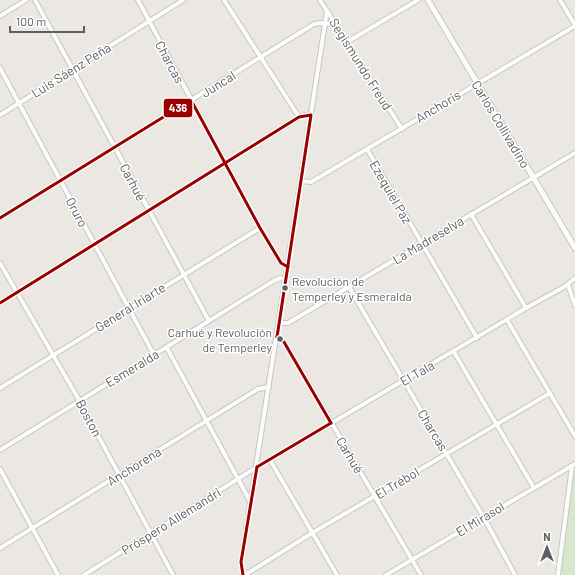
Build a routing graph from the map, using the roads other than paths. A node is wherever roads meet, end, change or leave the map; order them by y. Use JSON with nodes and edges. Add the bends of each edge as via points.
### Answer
{"nodes":[{"id":1,"x":26,"y":0,"type":"edge"},
{"id":2,"x":35,"y":0,"type":"edge"},
{"id":3,"x":138,"y":0,"type":"edge"},
{"id":4,"x":183,"y":0,"type":"edge"},
{"id":5,"x":224,"y":0,"type":"edge"},
{"id":6,"x":320,"y":0,"type":"edge"},
{"id":7,"x":418,"y":0,"type":"edge"},
{"id":8,"x":428,"y":0,"type":"edge"},
{"id":9,"x":560,"y":0,"type":"edge"},
{"id":10,"x":327,"y":11,"type":"junction"},
{"id":11,"x":0,"y":16,"type":"edge"},
{"id":12,"x":149,"y":21,"type":"junction"},
{"id":13,"x":325,"y":23,"type":"junction"},
{"id":14,"x":336,"y":25,"type":"junction"},
{"id":15,"x":575,"y":26,"type":"edge"},
{"id":16,"x":347,"y":42,"type":"junction"},
{"id":17,"x":261,"y":58,"type":"junction"},
{"id":18,"x":0,"y":68,"type":"edge"},
{"id":19,"x":72,"y":70,"type":"junction"},
{"id":20,"x":477,"y":83,"type":"junction"},
{"id":21,"x":191,"y":100,"type":"junction"},
{"id":22,"x":19,"y":103,"type":"junction"},
{"id":23,"x":0,"y":115,"type":"edge"},
{"id":24,"x":311,"y":115,"type":"junction"},
{"id":25,"x":299,"y":117,"type":"junction"},
{"id":26,"x":402,"y":129,"type":"junction"},
{"id":27,"x":115,"y":147,"type":"junction"},
{"id":28,"x":367,"y":149,"type":"junction"},
{"id":29,"x":575,"y":153,"type":"edge"},
{"id":30,"x":225,"y":164,"type":"junction"},
{"id":31,"x":533,"y":178,"type":"junction"},
{"id":32,"x":60,"y":181,"type":"junction"},
{"id":33,"x":301,"y":181,"type":"junction"},
{"id":34,"x":149,"y":211,"type":"junction"},
{"id":35,"x":471,"y":214,"type":"junction"},
{"id":36,"x":0,"y":218,"type":"edge"},
{"id":37,"x":260,"y":228,"type":"junction"},
{"id":38,"x":94,"y":244,"type":"junction"},
{"id":39,"x":421,"y":245,"type":"junction"},
{"id":40,"x":575,"y":248,"type":"edge"},
{"id":41,"x":0,"y":263,"type":"edge"},
{"id":42,"x":288,"y":267,"type":"junction"},
{"id":43,"x":183,"y":274,"type":"junction"},
{"id":44,"x":575,"y":278,"type":"edge"},
{"id":45,"x":286,"y":280,"type":"junction"},
{"id":46,"x":568,"y":285,"type":"junction"},
{"id":47,"x":349,"y":287,"type":"junction"},
{"id":48,"x":17,"y":292,"type":"junction"},
{"id":49,"x":0,"y":303,"type":"edge"},
{"id":50,"x":575,"y":305,"type":"edge"},
{"id":51,"x":129,"y":308,"type":"junction"},
{"id":52,"x":526,"y":308,"type":"junction"},
{"id":53,"x":507,"y":320,"type":"junction"},
{"id":54,"x":209,"y":321,"type":"junction"},
{"id":55,"x":279,"y":323,"type":"junction"},
{"id":56,"x":277,"y":337,"type":"junction"},
{"id":57,"x":477,"y":338,"type":"junction"},
{"id":58,"x":167,"y":348,"type":"junction"},
{"id":59,"x":454,"y":352,"type":"junction"},
{"id":60,"x":53,"y":354,"type":"junction"},
{"id":61,"x":154,"y":355,"type":"junction"},
{"id":62,"x":403,"y":380,"type":"junction"},
{"id":63,"x":269,"y":387,"type":"junction"},
{"id":64,"x":0,"y":388,"type":"edge"},
{"id":65,"x":550,"y":393,"type":"junction"},
{"id":66,"x":79,"y":400,"type":"junction"},
{"id":67,"x":206,"y":421,"type":"junction"},
{"id":68,"x":331,"y":423,"type":"junction"},
{"id":69,"x":496,"y":424,"type":"junction"},
{"id":70,"x":575,"y":436,"type":"edge"},
{"id":71,"x":0,"y":450,"type":"edge"},
{"id":72,"x":447,"y":454,"type":"junction"},
{"id":73,"x":270,"y":460,"type":"junction"},
{"id":74,"x":573,"y":465,"type":"edge"},
{"id":75,"x":257,"y":467,"type":"junction"},
{"id":76,"x":0,"y":469,"type":"edge"},
{"id":77,"x":119,"y":474,"type":"junction"},
{"id":78,"x":238,"y":479,"type":"junction"},
{"id":79,"x":534,"y":488,"type":"junction"},
{"id":80,"x":375,"y":497,"type":"junction"},
{"id":81,"x":252,"y":504,"type":"junction"},
{"id":82,"x":484,"y":518,"type":"junction"},
{"id":83,"x":32,"y":528,"type":"junction"},
{"id":84,"x":151,"y":533,"type":"junction"},
{"id":85,"x":312,"y":533,"type":"junction"},
{"id":86,"x":0,"y":548,"type":"edge"},
{"id":87,"x":412,"y":560,"type":"junction"},
{"id":88,"x":58,"y":575,"type":"edge"},
{"id":89,"x":84,"y":575,"type":"edge"},
{"id":90,"x":173,"y":575,"type":"edge"},
{"id":91,"x":244,"y":575,"type":"edge"},
{"id":92,"x":337,"y":575,"type":"edge"},
{"id":93,"x":386,"y":575,"type":"edge"},
{"id":94,"x":421,"y":575,"type":"edge"},
{"id":95,"x":514,"y":575,"type":"edge"},
{"id":96,"x":558,"y":575,"type":"edge"}],
"edges":[{"from":1,"to":11,"type":"street"},
{"from":2,"to":19,"type":"street","name":"Carhué"},
{"from":3,"to":12,"type":"street","name":"Charcas"},
{"from":4,"to":12,"type":"street","name":"Luis Sáenz Peña"},
{"from":5,"to":17,"type":"street"},
{"from":6,"to":10,"type":"street","name":"Segismundo Freud"},
{"from":7,"to":16,"type":"street"},
{"from":8,"to":20,"type":"street","name":"Carlos Collivadino"},
{"from":9,"to":15,"type":"street"},
{"from":10,"to":13,"type":"street"},
{"from":10,"to":14,"type":"street","name":"Segismundo Freud"},
{"from":12,"to":19,"type":"street","name":"Luis Sáenz Peña"},
{"from":12,"to":21,"type":"street","name":"Charcas"},
{"from":13,"to":14,"type":"street","name":"Juncal"},
{"from":13,"to":17,"type":"street","name":"Juncal","via":[[314,24]]},
{"from":13,"to":24,"type":"street"},
{"from":14,"to":16,"type":"street","name":"Segismundo Freud"},
{"from":15,"to":20,"type":"street","name":"Anchoris"},
{"from":16,"to":26,"type":"street","name":"Segismundo Freud"},
{"from":17,"to":21,"type":"street","name":"Juncal"},
{"from":17,"to":25,"type":"street"},
{"from":18,"to":22,"type":"street","name":"Oruro"},
{"from":19,"to":22,"type":"street","name":"Luis Sáenz Peña"},
{"from":19,"to":27,"type":"street","name":"Carhué"},
{"from":20,"to":26,"type":"street","name":"Anchoris"},
{"from":20,"to":31,"type":"street","name":"Carlos Collivadino"},
{"from":21,"to":27,"type":"street","name":"Juncal"},
{"from":21,"to":30,"type":"street","name":"Charcas"},
{"from":22,"to":23,"type":"street","name":"Luis Sáenz Peña"},
{"from":22,"to":32,"type":"street","name":"Oruro"},
{"from":24,"to":25,"type":"street"},
{"from":24,"to":33,"type":"street"},
{"from":25,"to":30,"type":"street"},
{"from":26,"to":28,"type":"street","name":"Anchoris"},
{"from":27,"to":32,"type":"street","name":"Juncal"},
{"from":27,"to":34,"type":"street","name":"Carhué"},
{"from":28,"to":33,"type":"street","name":"Anchoris","via":[[311,182]]},
{"from":28,"to":39,"type":"street","name":"Ezequiel Paz"},
{"from":29,"to":31,"type":"street","name":"La Madreselva"},
{"from":30,"to":34,"type":"street"},
{"from":30,"to":37,"type":"street","name":"Charcas"},
{"from":31,"to":35,"type":"street","name":"La Madreselva"},
{"from":31,"to":40,"type":"street","name":"Carlos Collivadino"},
{"from":32,"to":36,"type":"street","name":"Juncal"},
{"from":32,"to":38,"type":"street","name":"Oruro"},
{"from":33,"to":42,"type":"street"},
{"from":34,"to":38,"type":"street"},
{"from":34,"to":43,"type":"street","name":"Carhué"},
{"from":35,"to":39,"type":"street","name":"La Madreselva"},
{"from":35,"to":52,"type":"street"},
{"from":37,"to":42,"type":"street","name":"Charcas","via":[[281,263]]},
{"from":37,"to":43,"type":"street","name":"General Iriarte"},
{"from":38,"to":48,"type":"street"},
{"from":38,"to":51,"type":"street","name":"Oruro"},
{"from":39,"to":47,"type":"street","name":"La Madreselva"},
{"from":39,"to":57,"type":"street","name":"Ezequiel Paz"},
{"from":41,"to":48,"type":"street","name":"Boston"},
{"from":42,"to":45,"type":"street"},
{"from":43,"to":51,"type":"street","name":"General Iriarte"},
{"from":43,"to":54,"type":"street","name":"Carhué"},
{"from":44,"to":46,"type":"street","name":"El Tala"},
{"from":45,"to":54,"type":"street","name":"Esmeralda","via":[[275,280]]},
{"from":45,"to":55,"type":"street"},
{"from":46,"to":50,"type":"street"},
{"from":46,"to":52,"type":"street","name":"El Tala"},
{"from":47,"to":55,"type":"street","name":"La Madreselva","via":[[288,323]]},
{"from":47,"to":62,"type":"street","name":"Charcas"},
{"from":48,"to":49,"type":"street"},
{"from":48,"to":60,"type":"street","name":"Boston"},
{"from":51,"to":60,"type":"street","name":"General Iriarte"},
{"from":51,"to":61,"type":"street","name":"Oruro"},
{"from":52,"to":53,"type":"street","name":"El Tala"},
{"from":53,"to":57,"type":"street","name":"El Tala"},
{"from":53,"to":65,"type":"street"},
{"from":54,"to":58,"type":"street","name":"Esmeralda"},
{"from":55,"to":56,"type":"street"},
{"from":56,"to":63,"type":"street"},
{"from":56,"to":68,"type":"street","name":"Carhué","via":[[284,342]]},
{"from":57,"to":59,"type":"street","name":"El Tala"},
{"from":58,"to":61,"type":"street","name":"Esmeralda"},
{"from":58,"to":67,"type":"street"},
{"from":59,"to":62,"type":"street","name":"El Tala"},
{"from":59,"to":69,"type":"street"},
{"from":60,"to":64,"type":"street","name":"General Iriarte"},
{"from":60,"to":66,"type":"street","name":"Boston"},
{"from":61,"to":66,"type":"street","name":"Esmeralda"},
{"from":62,"to":68,"type":"street","name":"El Tala"},
{"from":62,"to":72,"type":"street","name":"Charcas"},
{"from":63,"to":67,"type":"street","name":"Anchorena","via":[[258,389]]},
{"from":63,"to":75,"type":"street"},
{"from":65,"to":69,"type":"street","name":"El Trébol"},
{"from":65,"to":70,"type":"street"},
{"from":66,"to":71,"type":"street","name":"Esmeralda"},
{"from":66,"to":77,"type":"street","name":"Boston"},
{"from":67,"to":77,"type":"street","name":"Anchorena"},
{"from":67,"to":78,"type":"street"},
{"from":68,"to":73,"type":"street","name":"El Tala"},
{"from":68,"to":80,"type":"street","name":"Carhué"},
{"from":69,"to":72,"type":"street","name":"El Trébol"},
{"from":69,"to":79,"type":"street"},
{"from":72,"to":80,"type":"street","name":"El Trébol"},
{"from":72,"to":82,"type":"street","name":"Charcas"},
{"from":73,"to":75,"type":"street","name":"El Tala"},
{"from":73,"to":85,"type":"street"},
{"from":74,"to":79,"type":"street","name":"El Mirasol"},
{"from":74,"to":96,"type":"street"},
{"from":75,"to":78,"type":"street","name":"Próspero Allemandri"},
{"from":75,"to":81,"type":"street"},
{"from":76,"to":83,"type":"street"},
{"from":77,"to":83,"type":"street","name":"Anchorena"},
{"from":77,"to":84,"type":"street","name":"Boston"},
{"from":78,"to":81,"type":"street"},
{"from":78,"to":84,"type":"street","name":"Próspero Allemandri"},
{"from":79,"to":82,"type":"street","name":"El Mirasol"},
{"from":80,"to":85,"type":"street","name":"El Trébol"},
{"from":80,"to":87,"type":"street","name":"Carhué"},
{"from":81,"to":91,"type":"street","via":[[241,562]]},
{"from":82,"to":87,"type":"street","name":"El Mirasol"},
{"from":82,"to":95,"type":"street","name":"Charcas"},
{"from":83,"to":86,"type":"street","name":"Anchorena"},
{"from":83,"to":88,"type":"street"},
{"from":84,"to":89,"type":"street","name":"Próspero Allemandri"},
{"from":84,"to":90,"type":"street","name":"Boston"},
{"from":85,"to":91,"type":"street","name":"El Trébol"},
{"from":85,"to":92,"type":"street"},
{"from":87,"to":93,"type":"street","name":"El Mirasol"},
{"from":87,"to":94,"type":"street","name":"Carhué"}]}
